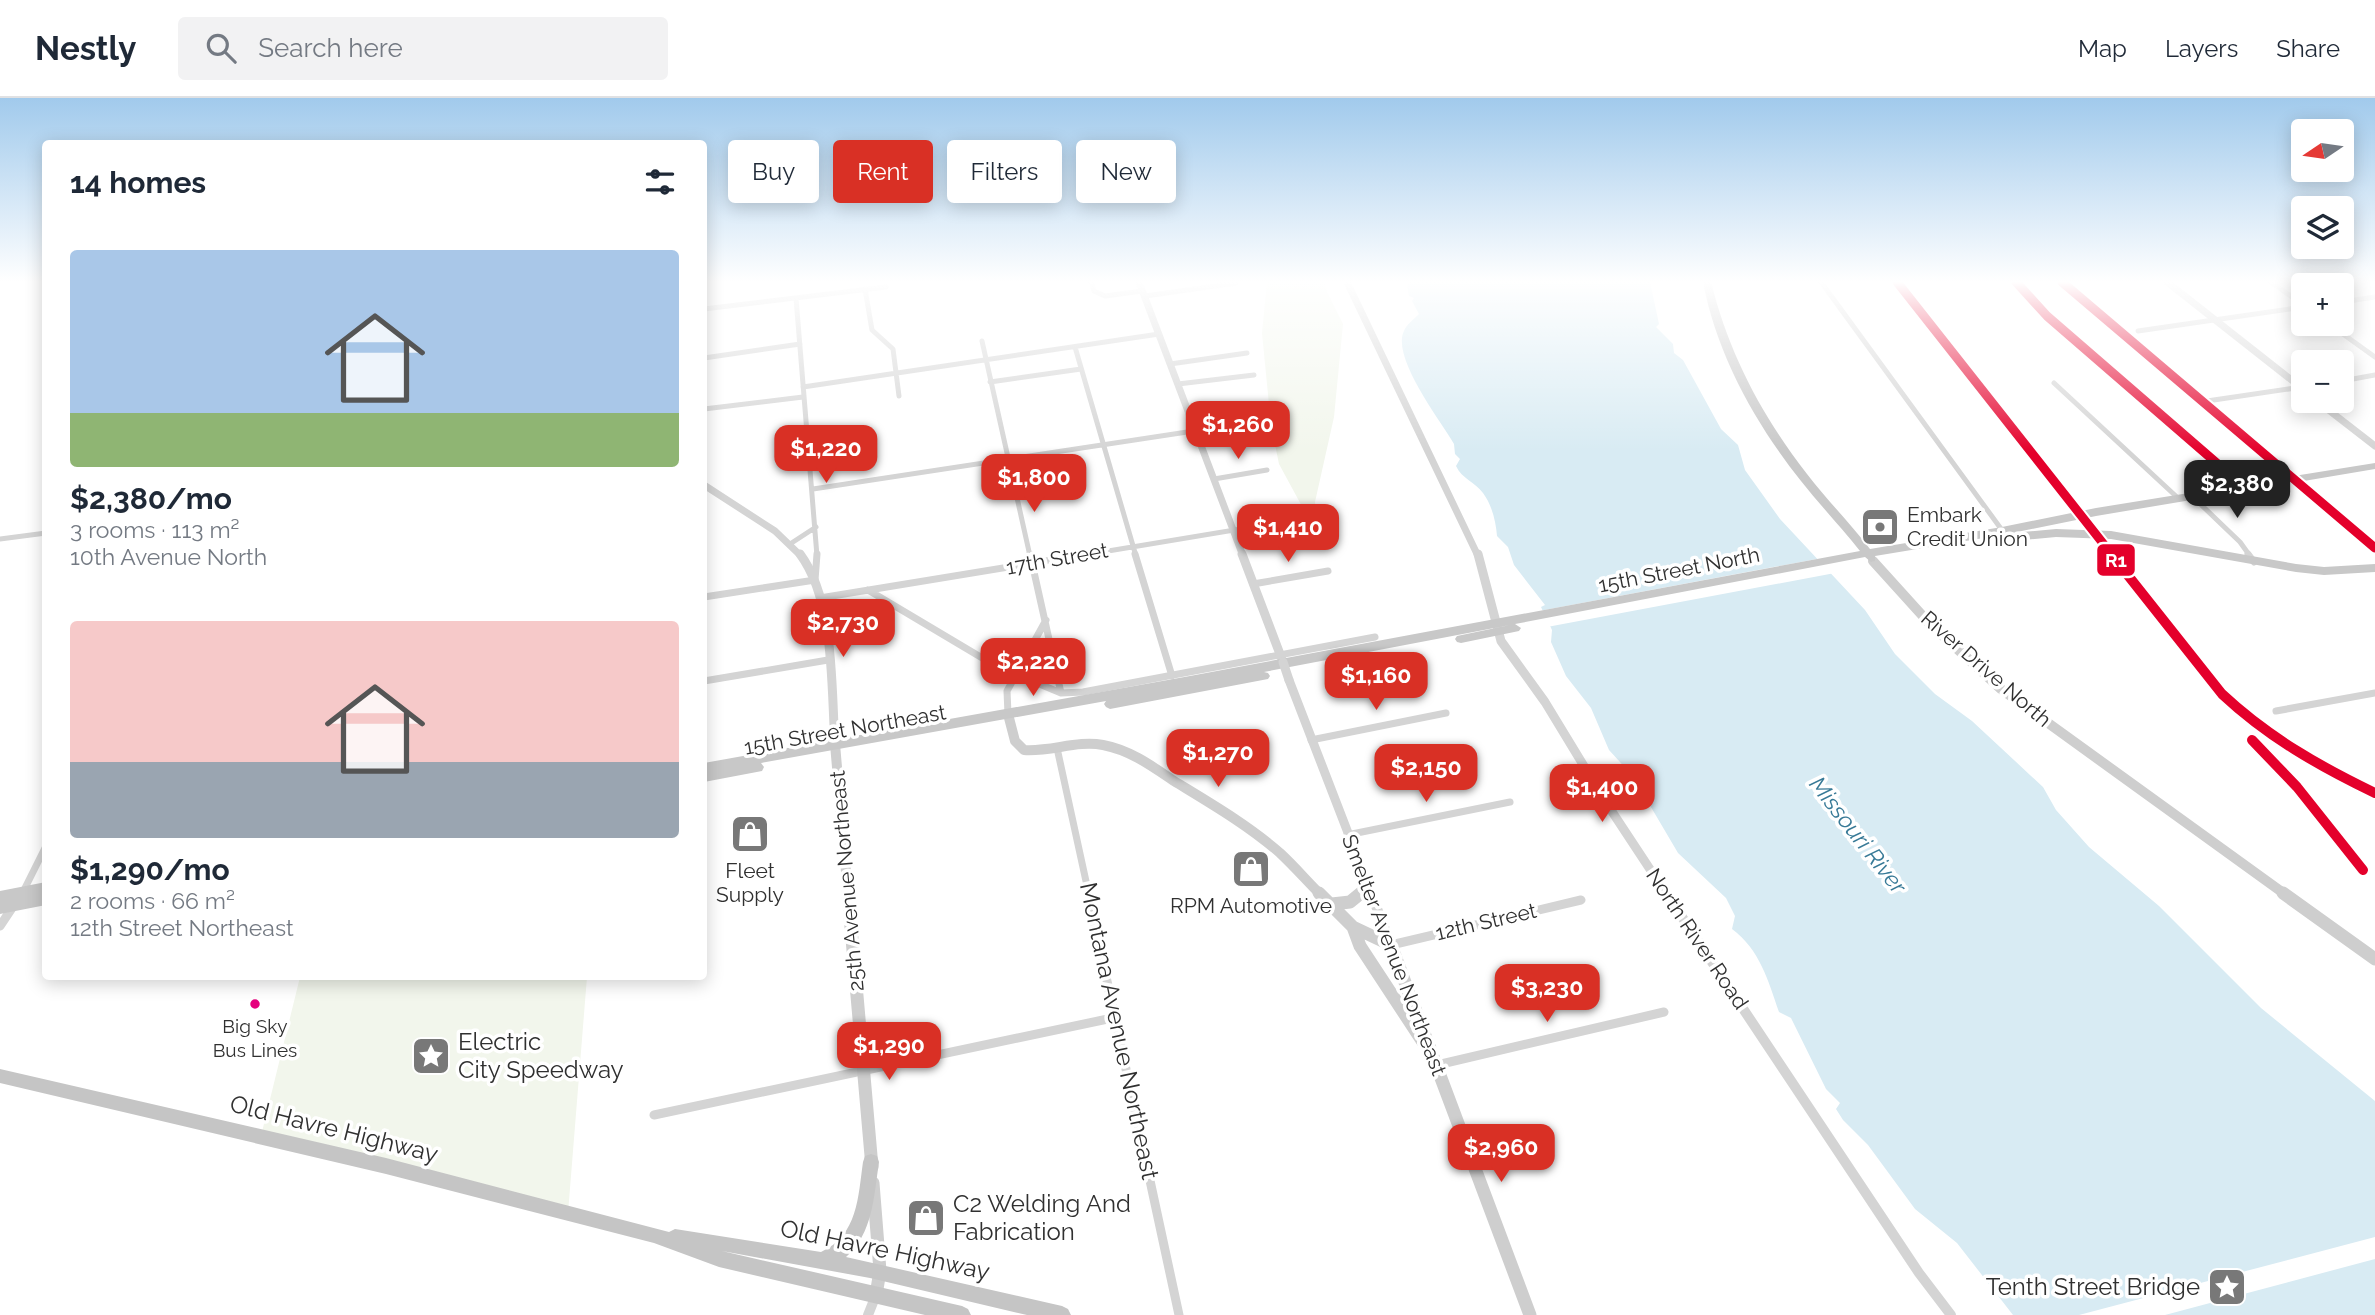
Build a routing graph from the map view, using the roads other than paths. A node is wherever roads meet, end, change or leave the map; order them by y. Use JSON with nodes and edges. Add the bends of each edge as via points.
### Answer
{"nodes":[{"id":1,"x":800,"y":339,"type":"edge"},
{"id":2,"x":882,"y":339,"type":"edge"},
{"id":3,"x":1128,"y":339,"type":"edge"},
{"id":4,"x":1161,"y":339,"type":"edge"},
{"id":5,"x":1375,"y":339,"type":"edge"},
{"id":6,"x":1724,"y":339,"type":"edge"},
{"id":7,"x":1862,"y":339,"type":"edge"},
{"id":8,"x":2239,"y":339,"type":"edge"},
{"id":9,"x":2350,"y":339,"type":"edge"},
{"id":10,"x":982,"y":341,"type":"dead end"},
{"id":11,"x":800,"y":344,"type":"junction"},
{"id":12,"x":1075,"y":347,"type":"junction"},
{"id":13,"x":1247,"y":353,"type":"dead end"},
{"id":14,"x":2375,"y":357,"type":"edge"},
{"id":15,"x":707,"y":358,"type":"edge"},
{"id":16,"x":987,"y":359,"type":"junction"},
{"id":17,"x":1170,"y":364,"type":"junction"},
{"id":18,"x":1081,"y":369,"type":"junction"},
{"id":19,"x":895,"y":373,"type":"junction"},
{"id":20,"x":1254,"y":375,"type":"dead end"},
{"id":21,"x":2375,"y":375,"type":"edge"},
{"id":22,"x":2291,"y":379,"type":"edge"},
{"id":23,"x":2354,"y":379,"type":"edge"},
{"id":24,"x":990,"y":382,"type":"junction"},
{"id":25,"x":2054,"y":383,"type":"dead end"},
{"id":26,"x":1178,"y":384,"type":"junction"},
{"id":27,"x":803,"y":387,"type":"junction"},
{"id":28,"x":2291,"y":390,"type":"edge"},
{"id":29,"x":899,"y":396,"type":"dead end"},
{"id":30,"x":803,"y":397,"type":"junction"},
{"id":31,"x":2207,"y":401,"type":"dead end"},
{"id":32,"x":707,"y":409,"type":"edge"},
{"id":33,"x":2333,"y":413,"type":"edge"},
{"id":34,"x":1253,"y":422,"type":"dead end"},
{"id":35,"x":1195,"y":431,"type":"junction"},
{"id":36,"x":1102,"y":445,"type":"junction"},
{"id":37,"x":2375,"y":446,"type":"edge"},
{"id":38,"x":1007,"y":459,"type":"junction"},
{"id":39,"x":2375,"y":466,"type":"edge"},
{"id":40,"x":1267,"y":470,"type":"dead end"},
{"id":41,"x":1214,"y":479,"type":"junction"},
{"id":42,"x":707,"y":487,"type":"edge"},
{"id":43,"x":813,"y":489,"type":"junction"},
{"id":44,"x":2193,"y":497,"type":"junction"},
{"id":45,"x":2179,"y":499,"type":"junction"},
{"id":46,"x":2096,"y":512,"type":"junction"},
{"id":47,"x":1294,"y":520,"type":"dead end"},
{"id":48,"x":816,"y":527,"type":"junction"},
{"id":49,"x":1233,"y":530,"type":"junction"},
{"id":50,"x":42,"y":534,"type":"edge"},
{"id":51,"x":2005,"y":534,"type":"junction"},
{"id":52,"x":2111,"y":535,"type":"junction"},
{"id":53,"x":0,"y":539,"type":"edge"},
{"id":54,"x":790,"y":544,"type":"junction"},
{"id":55,"x":1133,"y":546,"type":"junction"},
{"id":56,"x":1870,"y":557,"type":"junction"},
{"id":57,"x":2254,"y":562,"type":"junction"},
{"id":58,"x":1032,"y":564,"type":"junction"},
{"id":59,"x":2375,"y":568,"type":"edge"},
{"id":60,"x":1328,"y":571,"type":"dead end"},
{"id":61,"x":814,"y":576,"type":"junction"},
{"id":62,"x":1253,"y":583,"type":"junction"},
{"id":63,"x":868,"y":590,"type":"junction"},
{"id":64,"x":707,"y":596,"type":"edge"},
{"id":65,"x":820,"y":598,"type":"junction"},
{"id":66,"x":1046,"y":619,"type":"junction"},
{"id":67,"x":1496,"y":628,"type":"junction"},
{"id":68,"x":1375,"y":637,"type":"dead end"},
{"id":69,"x":1282,"y":659,"type":"junction"},
{"id":70,"x":828,"y":660,"type":"junction"},
{"id":71,"x":1015,"y":674,"type":"junction"},
{"id":72,"x":1172,"y":676,"type":"junction"},
{"id":73,"x":707,"y":680,"type":"edge"},
{"id":74,"x":1061,"y":693,"type":"junction"},
{"id":75,"x":2375,"y":693,"type":"edge"},
{"id":76,"x":2276,"y":712,"type":"dead end"},
{"id":77,"x":1446,"y":713,"type":"dead end"},
{"id":78,"x":1009,"y":718,"type":"junction"},
{"id":79,"x":992,"y":721,"type":"joint"},
{"id":80,"x":1311,"y":740,"type":"junction"},
{"id":81,"x":836,"y":748,"type":"junction"},
{"id":82,"x":1057,"y":748,"type":"junction"},
{"id":83,"x":707,"y":768,"type":"edge"},
{"id":84,"x":707,"y":776,"type":"edge"},
{"id":85,"x":1510,"y":802,"type":"dead end"},
{"id":86,"x":1347,"y":835,"type":"junction"},
{"id":87,"x":42,"y":854,"type":"edge"},
{"id":88,"x":1365,"y":882,"type":"junction"},
{"id":89,"x":42,"y":889,"type":"edge"},
{"id":90,"x":23,"y":892,"type":"junction"},
{"id":91,"x":0,"y":897,"type":"edge"},
{"id":92,"x":42,"y":900,"type":"edge"},
{"id":93,"x":1581,"y":900,"type":"dead end"},
{"id":94,"x":1332,"y":904,"type":"junction"},
{"id":95,"x":7,"y":906,"type":"edge"},
{"id":96,"x":0,"y":926,"type":"edge"},
{"id":97,"x":1353,"y":927,"type":"junction"},
{"id":98,"x":1391,"y":944,"type":"junction"},
{"id":99,"x":2375,"y":959,"type":"edge"},
{"id":100,"x":1664,"y":1012,"type":"dead end"},
{"id":101,"x":1117,"y":1017,"type":"junction"},
{"id":102,"x":1437,"y":1065,"type":"junction"},
{"id":103,"x":864,"y":1072,"type":"junction"},
{"id":104,"x":0,"y":1076,"type":"edge"},
{"id":105,"x":654,"y":1115,"type":"dead end"},
{"id":106,"x":871,"y":1162,"type":"junction"},
{"id":107,"x":654,"y":1235,"type":"junction"},
{"id":108,"x":821,"y":1260,"type":"junction"},
{"id":109,"x":880,"y":1271,"type":"junction"},
{"id":110,"x":876,"y":1295,"type":"junction"},
{"id":111,"x":868,"y":1315,"type":"edge"},
{"id":112,"x":962,"y":1315,"type":"edge"},
{"id":113,"x":1062,"y":1315,"type":"edge"},
{"id":114,"x":1180,"y":1315,"type":"edge"},
{"id":115,"x":1530,"y":1315,"type":"edge"},
{"id":116,"x":1951,"y":1315,"type":"edge"}],
"edges":[{"from":1,"to":11,"type":"street"},
{"from":2,"to":19,"type":"street","via":[[893,349]]},
{"from":3,"to":12,"type":"street"},
{"from":4,"to":17,"type":"street","name":"Smelter Avenue Northeast"},
{"from":5,"to":67,"type":"street","name":"North River Road","via":[[1480,559]]},
{"from":6,"to":56,"type":"main road","name":"River Drive North","via":[[1756,408],[1790,459]]},
{"from":7,"to":51,"type":"street"},
{"from":8,"to":22,"type":"street"},
{"from":9,"to":14,"type":"street"},
{"from":10,"to":16,"type":"street"},
{"from":11,"to":15,"type":"street"},
{"from":11,"to":27,"type":"street"},
{"from":12,"to":16,"type":"street"},
{"from":12,"to":18,"type":"street"},
{"from":13,"to":17,"type":"street"},
{"from":16,"to":19,"type":"street"},
{"from":16,"to":24,"type":"street"},
{"from":17,"to":26,"type":"street","name":"Smelter Avenue Northeast"},
{"from":18,"to":24,"type":"street"},
{"from":18,"to":36,"type":"street"},
{"from":19,"to":27,"type":"street"},
{"from":19,"to":29,"type":"street"},
{"from":20,"to":26,"type":"street"},
{"from":21,"to":23,"type":"street"},
{"from":24,"to":38,"type":"street"},
{"from":25,"to":45,"type":"street"},
{"from":26,"to":35,"type":"street","name":"Smelter Avenue Northeast"},
{"from":27,"to":30,"type":"street"},
{"from":28,"to":31,"type":"street"},
{"from":30,"to":32,"type":"street"},
{"from":30,"to":43,"type":"street"},
{"from":33,"to":37,"type":"street"},
{"from":34,"to":35,"type":"street"},
{"from":35,"to":36,"type":"street"},
{"from":35,"to":41,"type":"street","name":"Smelter Avenue Northeast"},
{"from":36,"to":38,"type":"street"},
{"from":36,"to":55,"type":"street"},
{"from":38,"to":43,"type":"street"},
{"from":38,"to":58,"type":"street"},
{"from":39,"to":44,"type":"main road","name":"15th Street North"},
{"from":40,"to":41,"type":"street"},
{"from":41,"to":49,"type":"street","name":"Smelter Avenue Northeast"},
{"from":42,"to":54,"type":"street"},
{"from":43,"to":48,"type":"street"},
{"from":44,"to":45,"type":"main road","name":"15th Street North"},
{"from":44,"to":57,"type":"street","via":[[2241,542]]},
{"from":45,"to":46,"type":"main road","name":"15th Street North"},
{"from":46,"to":51,"type":"main road","name":"15th Street North"},
{"from":46,"to":52,"type":"main road","via":[[2095,522]]},
{"from":47,"to":49,"type":"street","name":"17th Street"},
{"from":48,"to":54,"type":"street"},
{"from":48,"to":61,"type":"street","via":[[818,569]]},
{"from":49,"to":55,"type":"street","name":"17th Street"},
{"from":49,"to":62,"type":"street","name":"Smelter Avenue Northeast"},
{"from":50,"to":53,"type":"street"},
{"from":51,"to":52,"type":"main road","name":"15th Street North"},
{"from":51,"to":56,"type":"main road","name":"15th Street North"},
{"from":52,"to":57,"type":"main road","name":"15th Street North"},
{"from":54,"to":61,"type":"street"},
{"from":55,"to":58,"type":"street","name":"17th Street"},
{"from":55,"to":72,"type":"street"},
{"from":56,"to":67,"type":"main road","name":"15th Street North"},
{"from":56,"to":99,"type":"main road","name":"River Drive North","via":[[1930,624],[2001,689]]},
{"from":57,"to":59,"type":"main road","name":"15th Street North","via":[[2324,571]]},
{"from":58,"to":63,"type":"street","name":"17th Street"},
{"from":58,"to":66,"type":"street"},
{"from":60,"to":62,"type":"street"},
{"from":61,"to":64,"type":"street"},
{"from":61,"to":65,"type":"street","name":"25th Avenue Northeast"},
{"from":62,"to":69,"type":"street","name":"Smelter Avenue Northeast"},
{"from":63,"to":65,"type":"street","name":"17th Street"},
{"from":63,"to":71,"type":"street"},
{"from":65,"to":70,"type":"street","name":"25th Avenue Northeast"},
{"from":66,"to":71,"type":"street"},
{"from":66,"to":74,"type":"street"},
{"from":67,"to":78,"type":"main road","name":"15th Street North"},
{"from":67,"to":116,"type":"street","name":"North River Road","via":[[1620,824]]},
{"from":68,"to":69,"type":"street"},
{"from":69,"to":72,"type":"street"},
{"from":69,"to":80,"type":"street","name":"Smelter Avenue Northeast","bridge":true},
{"from":70,"to":73,"type":"street"},
{"from":70,"to":81,"type":"street","name":"25th Avenue Northeast"},
{"from":71,"to":74,"type":"street"},
{"from":71,"to":78,"type":"street","via":[[1007,691]]},
{"from":72,"to":74,"type":"street"},
{"from":75,"to":76,"type":"street"},
{"from":77,"to":80,"type":"street"},
{"from":78,"to":79,"type":"main road","name":"15th Street North"},
{"from":78,"to":82,"type":"main road","via":[[1015,741],[1024,750]]},
{"from":79,"to":81,"type":"main road","name":"15th Street Northeast"},
{"from":80,"to":86,"type":"street","name":"Smelter Avenue Northeast"},
{"from":81,"to":83,"type":"main road","name":"15th Street Northeast"},
{"from":81,"to":84,"type":"main road","name":"15th Street Northeast"},
{"from":81,"to":103,"type":"main road","name":"25th Avenue Northeast"},
{"from":82,"to":94,"type":"main road","via":[[1110,746],[1142,760],[1279,852]]},
{"from":82,"to":101,"type":"street","name":"Montana Avenue Northeast"},
{"from":85,"to":86,"type":"street"},
{"from":86,"to":88,"type":"street","name":"Smelter Avenue Northeast"},
{"from":87,"to":90,"type":"street"},
{"from":88,"to":94,"type":"main road","via":[[1355,901]]},
{"from":88,"to":98,"type":"street","name":"Smelter Avenue Northeast"},
{"from":89,"to":90,"type":"main road"},
{"from":90,"to":91,"type":"main road"},
{"from":90,"to":95,"type":"street"},
{"from":92,"to":95,"type":"main road"},
{"from":93,"to":98,"type":"street","name":"12th Street"},
{"from":94,"to":97,"type":"main road"},
{"from":95,"to":96,"type":"street"},
{"from":97,"to":98,"type":"main road"},
{"from":97,"to":102,"type":"main road","via":[[1360,946]]},
{"from":98,"to":102,"type":"main road","name":"Smelter Avenue Northeast"},
{"from":100,"to":102,"type":"street"},
{"from":101,"to":103,"type":"street"},
{"from":101,"to":114,"type":"street","name":"Montana Avenue Northeast"},
{"from":102,"to":115,"type":"main road","name":"Smelter Avenue Northeast"},
{"from":103,"to":105,"type":"street"},
{"from":103,"to":106,"type":"main road","name":"25th Avenue Northeast"},
{"from":104,"to":107,"type":"highway","name":"Old Havre Highway","via":[[374,1163]]},
{"from":106,"to":108,"type":"highway","via":[[854,1238],[839,1254]]},
{"from":106,"to":109,"type":"main road","name":"25th Avenue Northeast"},
{"from":107,"to":108,"type":"highway","name":"Old Havre Highway"},
{"from":107,"to":110,"type":"highway","name":"Old Havre Highway","via":[[719,1259]]},
{"from":108,"to":109,"type":"highway","name":"Old Havre Highway"},
{"from":109,"to":110,"type":"main road","name":"25th Avenue Northeast"},
{"from":109,"to":113,"type":"highway","name":"Old Havre Highway"},
{"from":110,"to":111,"type":"street","name":"25th Avenue Northeast"},
{"from":110,"to":112,"type":"highway","name":"Old Havre Highway"}]}
